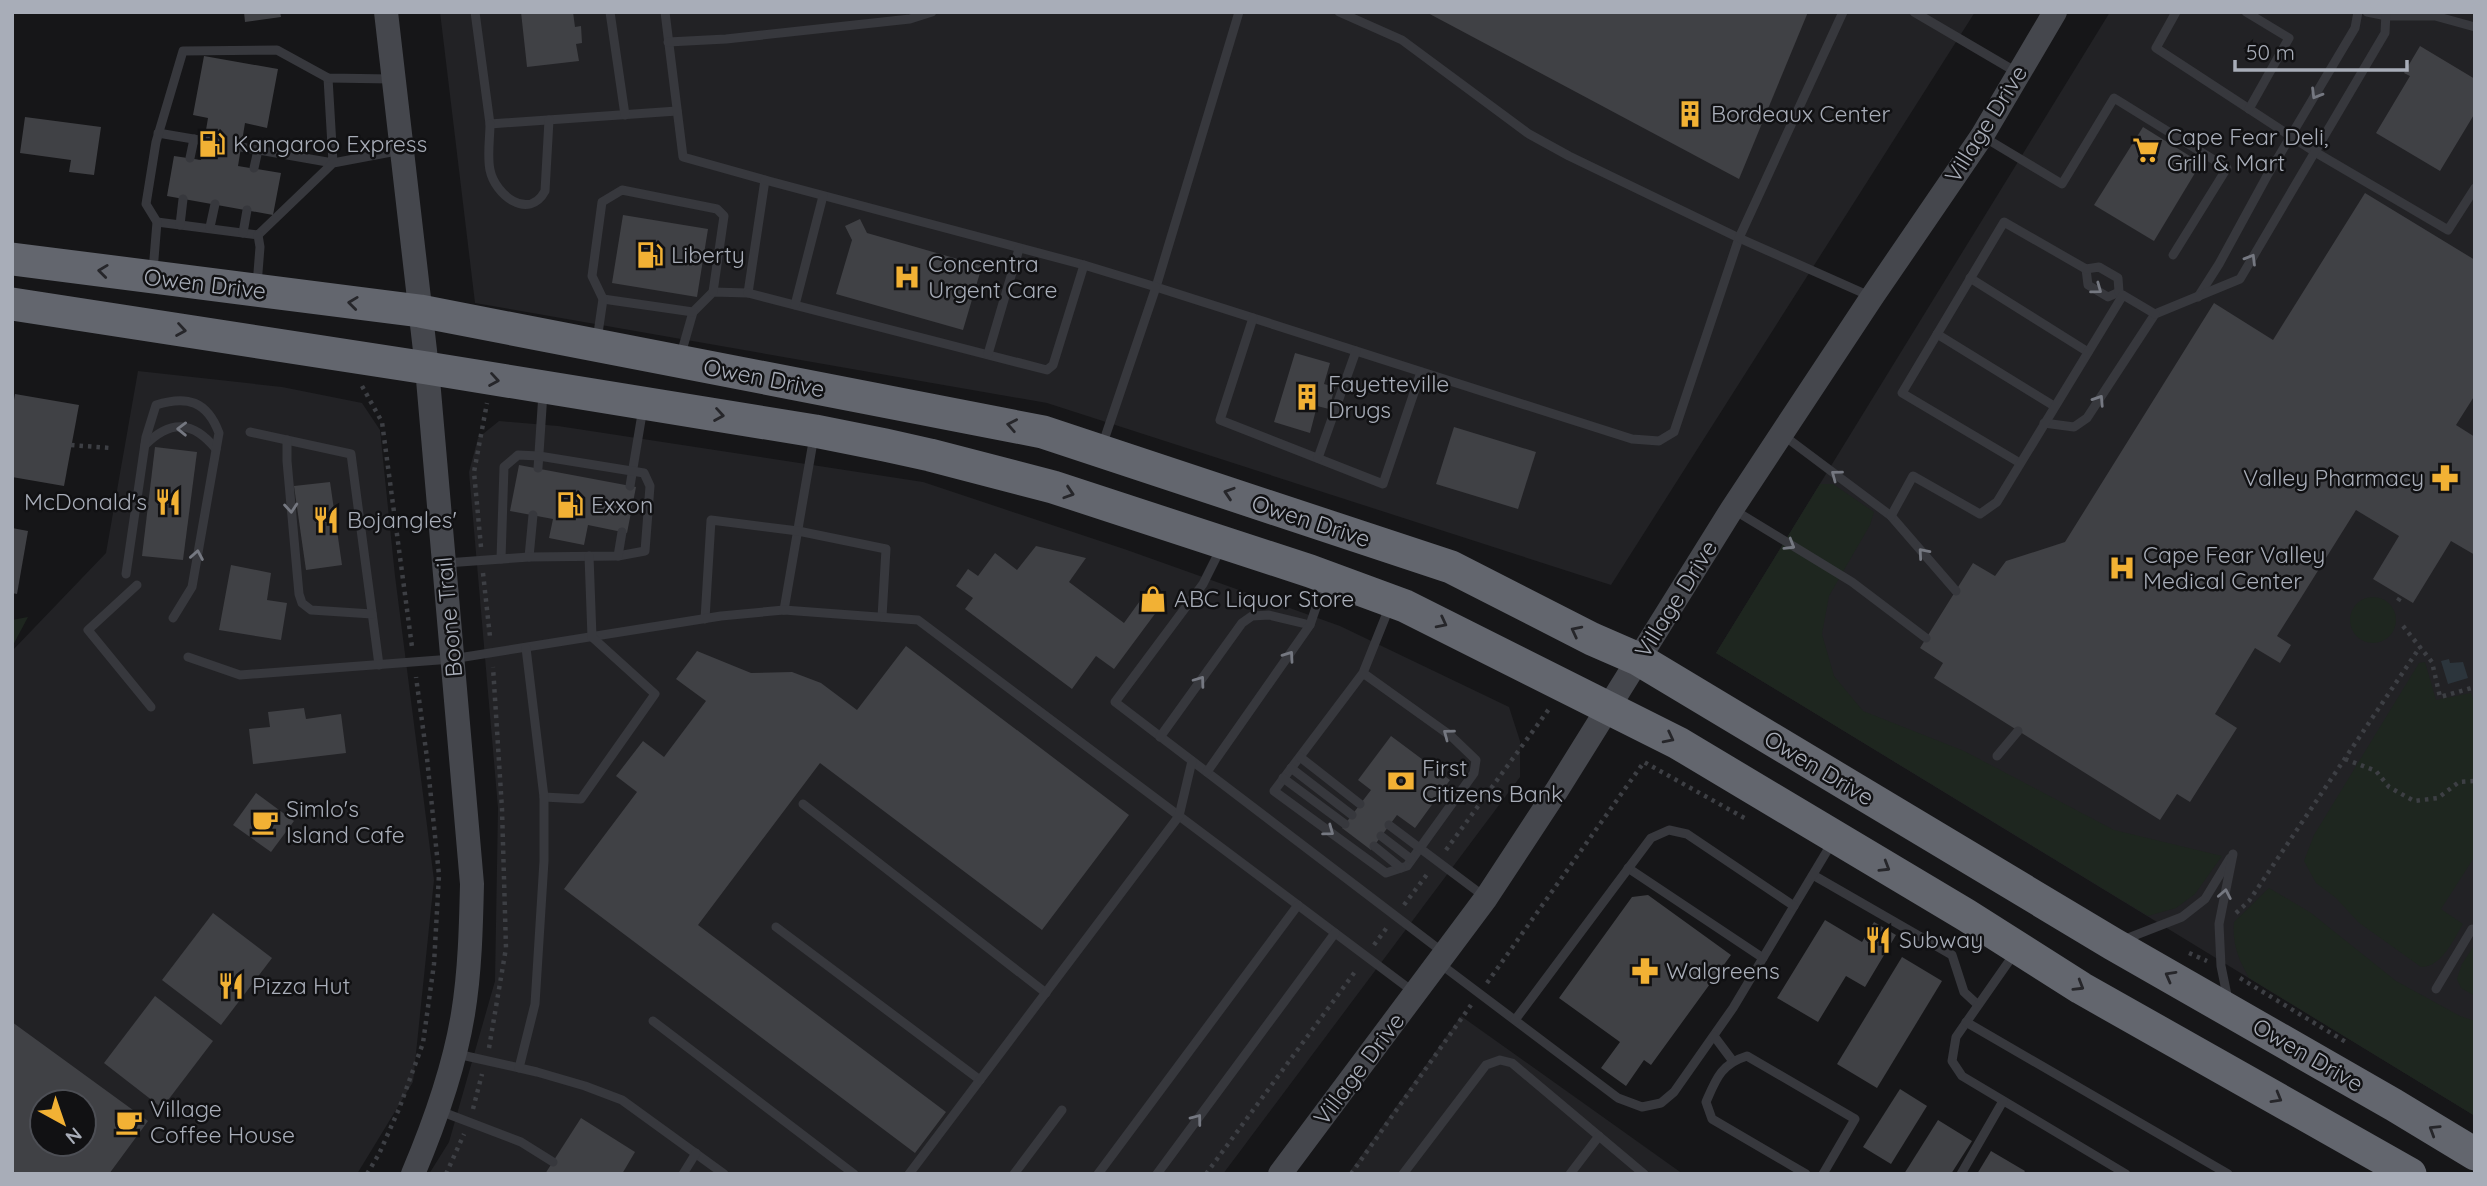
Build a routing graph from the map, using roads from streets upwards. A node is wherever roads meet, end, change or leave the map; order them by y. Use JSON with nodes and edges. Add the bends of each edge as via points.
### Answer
{"nodes":[{"id":1,"x":386,"y":12,"type":"edge"},
{"id":2,"x":2055,"y":12,"type":"edge"},
{"id":3,"x":12,"y":259,"type":"edge"},
{"id":4,"x":12,"y":304,"type":"edge"},
{"id":5,"x":420,"y":312,"type":"junction"},
{"id":6,"x":427,"y":368,"type":"junction"},
{"id":7,"x":1638,"y":659,"type":"junction"},
{"id":8,"x":1608,"y":706,"type":"junction"},
{"id":9,"x":2475,"y":1154,"type":"edge"},
{"id":10,"x":413,"y":1174,"type":"edge"},
{"id":11,"x":1280,"y":1174,"type":"edge"},
{"id":12,"x":2410,"y":1174,"type":"edge"}],
"edges":[{"from":1,"to":5,"type":"main road","name":"Boone Trail"},
{"from":2,"to":7,"type":"main road","name":"Village Drive","via":[[1982,136],[1732,509]]},
{"from":5,"to":3,"type":"highway","name":"Owen Drive","one_way":true},
{"from":4,"to":6,"type":"highway","name":"Owen Drive","one_way":true},
{"from":5,"to":6,"type":"main road","name":"Boone Trail"},
{"from":7,"to":5,"type":"highway","name":"Owen Drive","one_way":true,"via":[[1451,567],[1043,432]]},
{"from":6,"to":8,"type":"highway","name":"Owen Drive","one_way":true,"via":[[815,431],[930,454],[1053,487],[1392,601]]},
{"from":6,"to":10,"type":"main road","name":"Boone Trail","via":[[472,884],[471,952],[455,1054]]},
{"from":7,"to":8,"type":"main road","name":"Village Drive"},
{"from":9,"to":7,"type":"highway","name":"Owen Drive","one_way":true,"via":[[2113,944]]},
{"from":8,"to":11,"type":"main road","name":"Village Drive","via":[[1486,898]]},
{"from":8,"to":12,"type":"highway","name":"Owen Drive","one_way":true,"via":[[1678,743],[2081,988]]}]}
